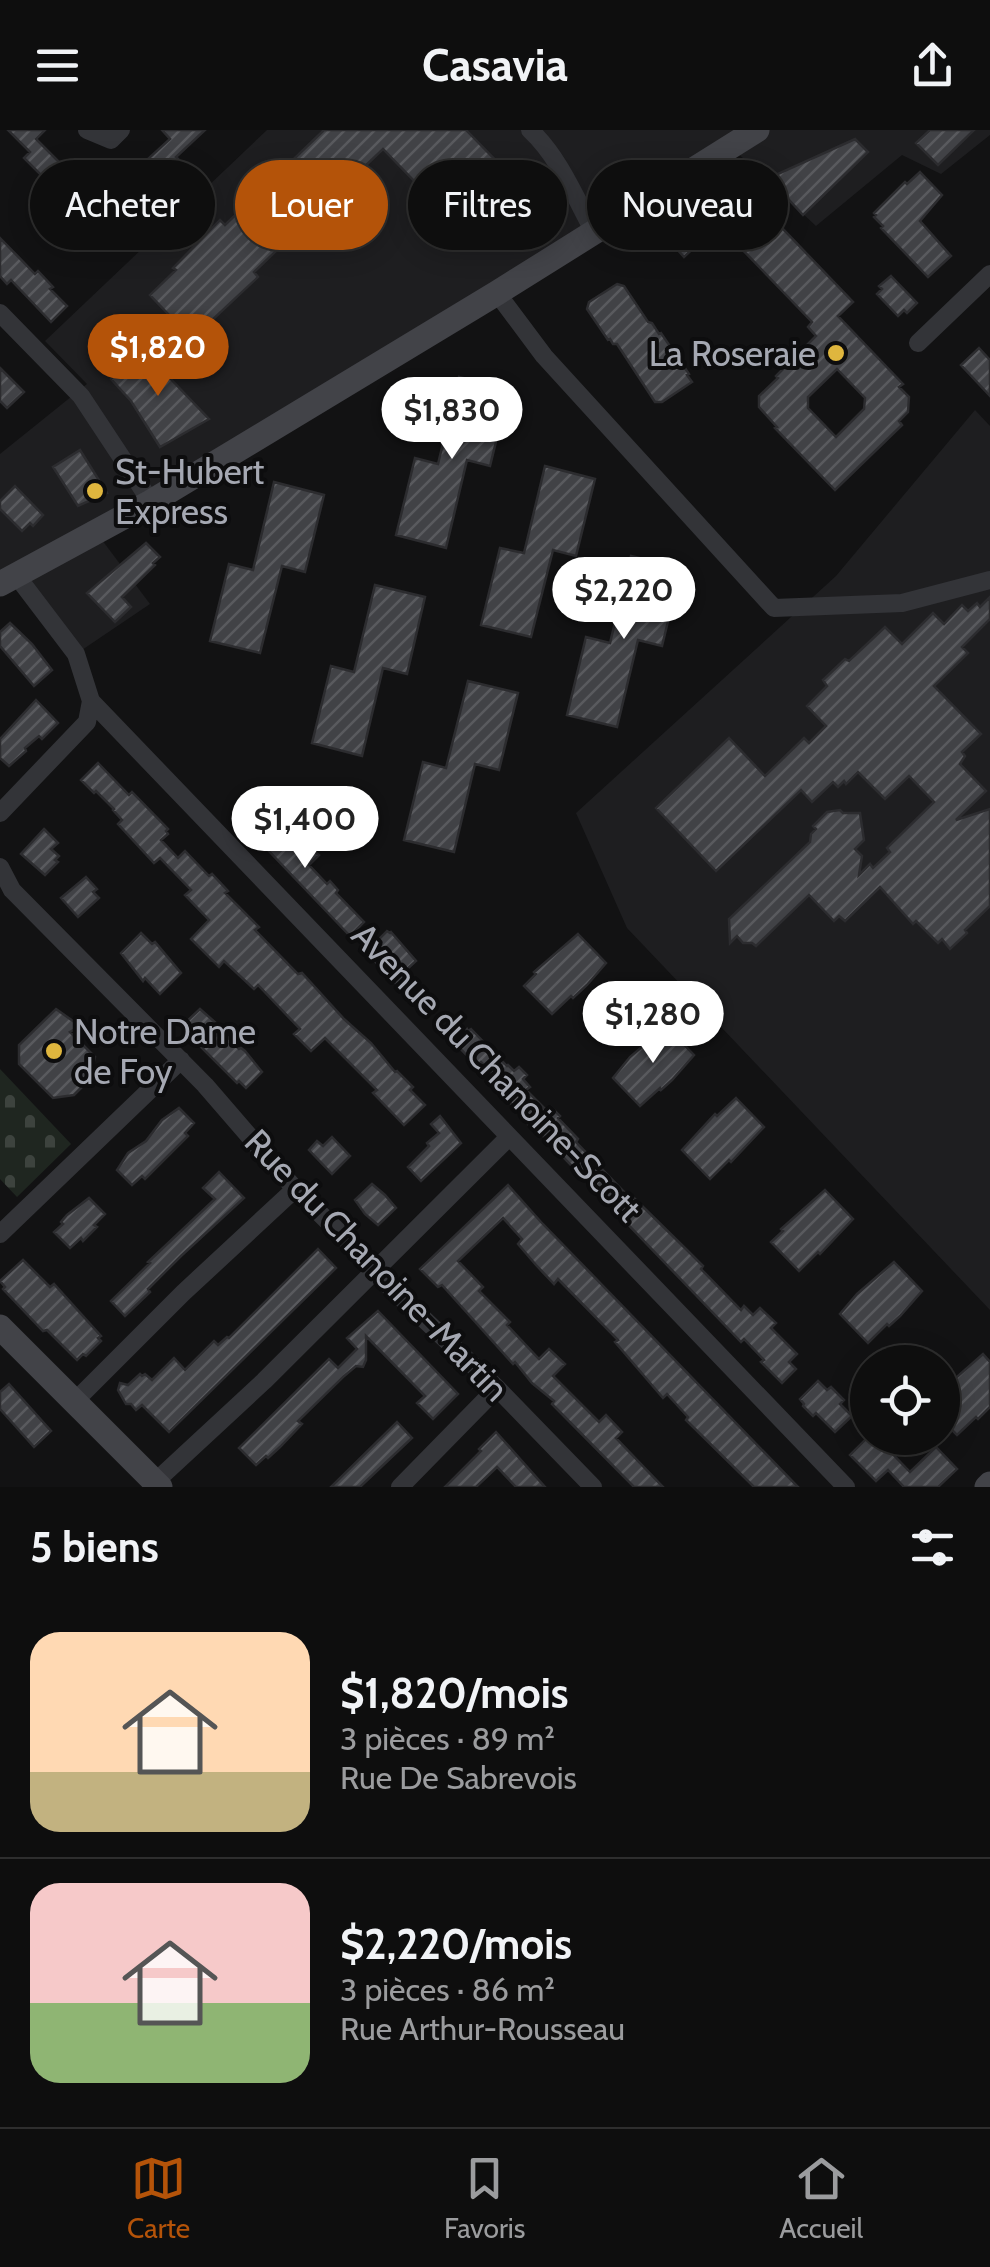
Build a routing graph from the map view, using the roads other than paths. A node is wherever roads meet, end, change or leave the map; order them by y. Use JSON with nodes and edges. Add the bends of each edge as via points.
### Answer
{"nodes":[{"id":1,"x":88,"y":130,"type":"edge"},
{"id":2,"x":121,"y":130,"type":"edge"},
{"id":3,"x":530,"y":130,"type":"edge"},
{"id":4,"x":757,"y":130,"type":"edge"},
{"id":5,"x":709,"y":160,"type":"edge"},
{"id":6,"x":587,"y":219,"type":"edge"},
{"id":7,"x":587,"y":236,"type":"edge"},
{"id":8,"x":990,"y":274,"type":"edge"},
{"id":9,"x":497,"y":293,"type":"junction"},
{"id":10,"x":0,"y":313,"type":"edge"},
{"id":11,"x":918,"y":343,"type":"dead end"},
{"id":12,"x":151,"y":502,"type":"junction"},
{"id":13,"x":5,"y":572,"type":"edge"},
{"id":14,"x":990,"y":580,"type":"edge"},
{"id":15,"x":91,"y":701,"type":"junction"},
{"id":16,"x":0,"y":814,"type":"edge"},
{"id":17,"x":0,"y":867,"type":"edge"},
{"id":18,"x":181,"y":1060,"type":"junction"},
{"id":19,"x":509,"y":1137,"type":"junction"},
{"id":20,"x":295,"y":1188,"type":"junction"},
{"id":21,"x":0,"y":1234,"type":"edge"},
{"id":22,"x":374,"y":1272,"type":"junction"},
{"id":23,"x":0,"y":1327,"type":"edge"},
{"id":24,"x":497,"y":1388,"type":"junction"},
{"id":25,"x":74,"y":1401,"type":"junction"},
{"id":26,"x":158,"y":1484,"type":"edge"},
{"id":27,"x":400,"y":1487,"type":"edge"},
{"id":28,"x":593,"y":1487,"type":"edge"},
{"id":29,"x":846,"y":1487,"type":"edge"}],
"edges":[{"from":1,"to":2,"type":"street","via":[[111,140]]},
{"from":3,"to":6,"type":"street"},
{"from":4,"to":5,"type":"main road"},
{"from":7,"to":9,"type":"main road"},
{"from":8,"to":11,"type":"street"},
{"from":9,"to":12,"type":"main road"},
{"from":9,"to":14,"type":"street","via":[[544,356],[774,608],[902,603]]},
{"from":10,"to":12,"type":"street","via":[[81,396]]},
{"from":12,"to":13,"type":"main road"},
{"from":13,"to":15,"type":"street","name":"Avenue du Chanoine-Scott","via":[[76,654]]},
{"from":15,"to":16,"type":"street","via":[[87,722]]},
{"from":15,"to":19,"type":"street","name":"Avenue du Chanoine-Scott"},
{"from":17,"to":18,"type":"street","name":"Rue du Chanoine-Martin","via":[[12,890]]},
{"from":18,"to":20,"type":"street","name":"Rue du Chanoine-Martin"},
{"from":18,"to":21,"type":"street"},
{"from":19,"to":22,"type":"street"},
{"from":19,"to":29,"type":"street","name":"Avenue du Chanoine-Scott"},
{"from":20,"to":22,"type":"street","name":"Rue du Chanoine-Martin"},
{"from":20,"to":25,"type":"street"},
{"from":22,"to":24,"type":"street","name":"Rue du Chanoine-Martin"},
{"from":22,"to":26,"type":"street"},
{"from":23,"to":25,"type":"main road"},
{"from":24,"to":27,"type":"street"},
{"from":24,"to":28,"type":"street","name":"Rue du Chanoine-Martin"},
{"from":25,"to":26,"type":"main road"}]}
